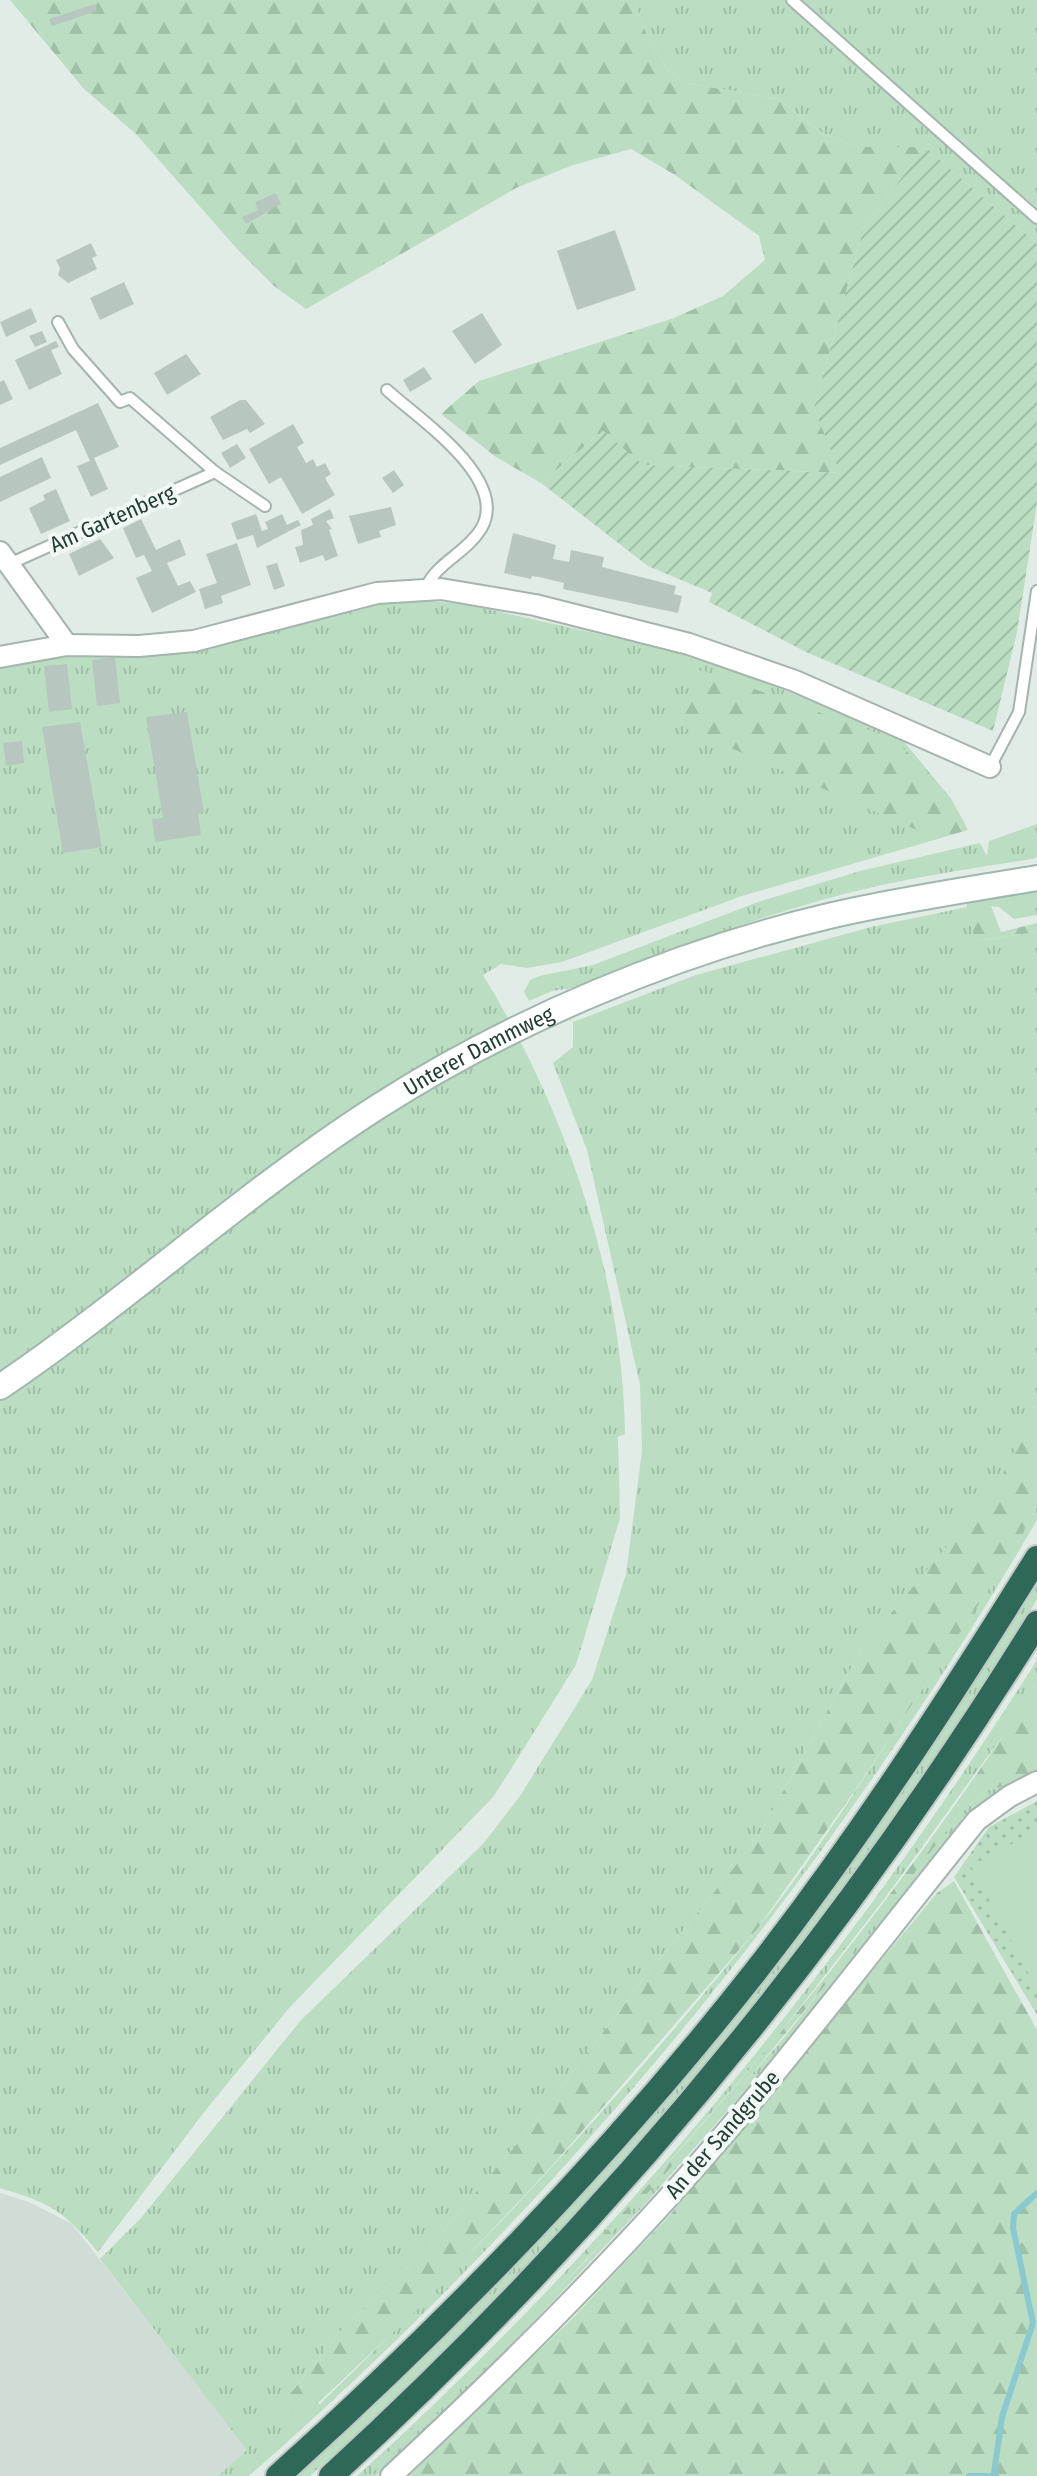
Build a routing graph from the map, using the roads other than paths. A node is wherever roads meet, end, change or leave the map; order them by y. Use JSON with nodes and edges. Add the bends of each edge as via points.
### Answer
{"nodes":[{"id":1,"x":792,"y":0,"type":"edge"},
{"id":2,"x":1037,"y":218,"type":"edge"},
{"id":3,"x":58,"y":322,"type":"dead end"},
{"id":4,"x":387,"y":390,"type":"dead end"},
{"id":5,"x":215,"y":472,"type":"junction"},
{"id":6,"x":265,"y":506,"type":"dead end"},
{"id":7,"x":4,"y":558,"type":"edge"},
{"id":8,"x":426,"y":587,"type":"junction"},
{"id":9,"x":1037,"y":591,"type":"edge"},
{"id":10,"x":67,"y":645,"type":"junction"},
{"id":11,"x":0,"y":657,"type":"edge"},
{"id":12,"x":990,"y":767,"type":"joint"},
{"id":13,"x":1037,"y":878,"type":"edge"},
{"id":14,"x":0,"y":1387,"type":"edge"},
{"id":15,"x":1037,"y":1558,"type":"edge"},
{"id":16,"x":1037,"y":1623,"type":"edge"},
{"id":17,"x":1037,"y":1782,"type":"edge"},
{"id":18,"x":278,"y":2476,"type":"edge"},
{"id":19,"x":331,"y":2476,"type":"edge"},
{"id":20,"x":391,"y":2476,"type":"edge"}],
"edges":[{"from":1,"to":2,"type":"lane"},
{"from":3,"to":5,"type":"lane","via":[[73,349],[120,402],[130,398]]},
{"from":4,"to":8,"type":"lane","via":[[457,451],[477,479],[485,503],[482,527],[433,572]]},
{"from":5,"to":6,"type":"lane"},
{"from":5,"to":7,"type":"lane","name":"Am Gartenberg"},
{"from":7,"to":10,"type":"street"},
{"from":8,"to":10,"type":"street","via":[[377,593],[194,641]]},
{"from":8,"to":12,"type":"street","via":[[535,605],[689,644],[795,681]]},
{"from":9,"to":12,"type":"lane","via":[[1019,712]]},
{"from":10,"to":11,"type":"street"},
{"from":13,"to":14,"type":"main road","name":"Unterer Dammweg","via":[[826,917],[713,950],[484,1045],[345,1129]]},
{"from":15,"to":18,"type":"highway","via":[[899,1775],[754,1973],[677,2067],[506,2257],[389,2375]]},
{"from":16,"to":19,"type":"highway","via":[[932,1787],[784,1991],[656,2145],[531,2282]]},
{"from":17,"to":20,"type":"street","name":"An der Sandgrube","via":[[977,1820],[752,2101],[655,2211],[561,2312]]}]}
